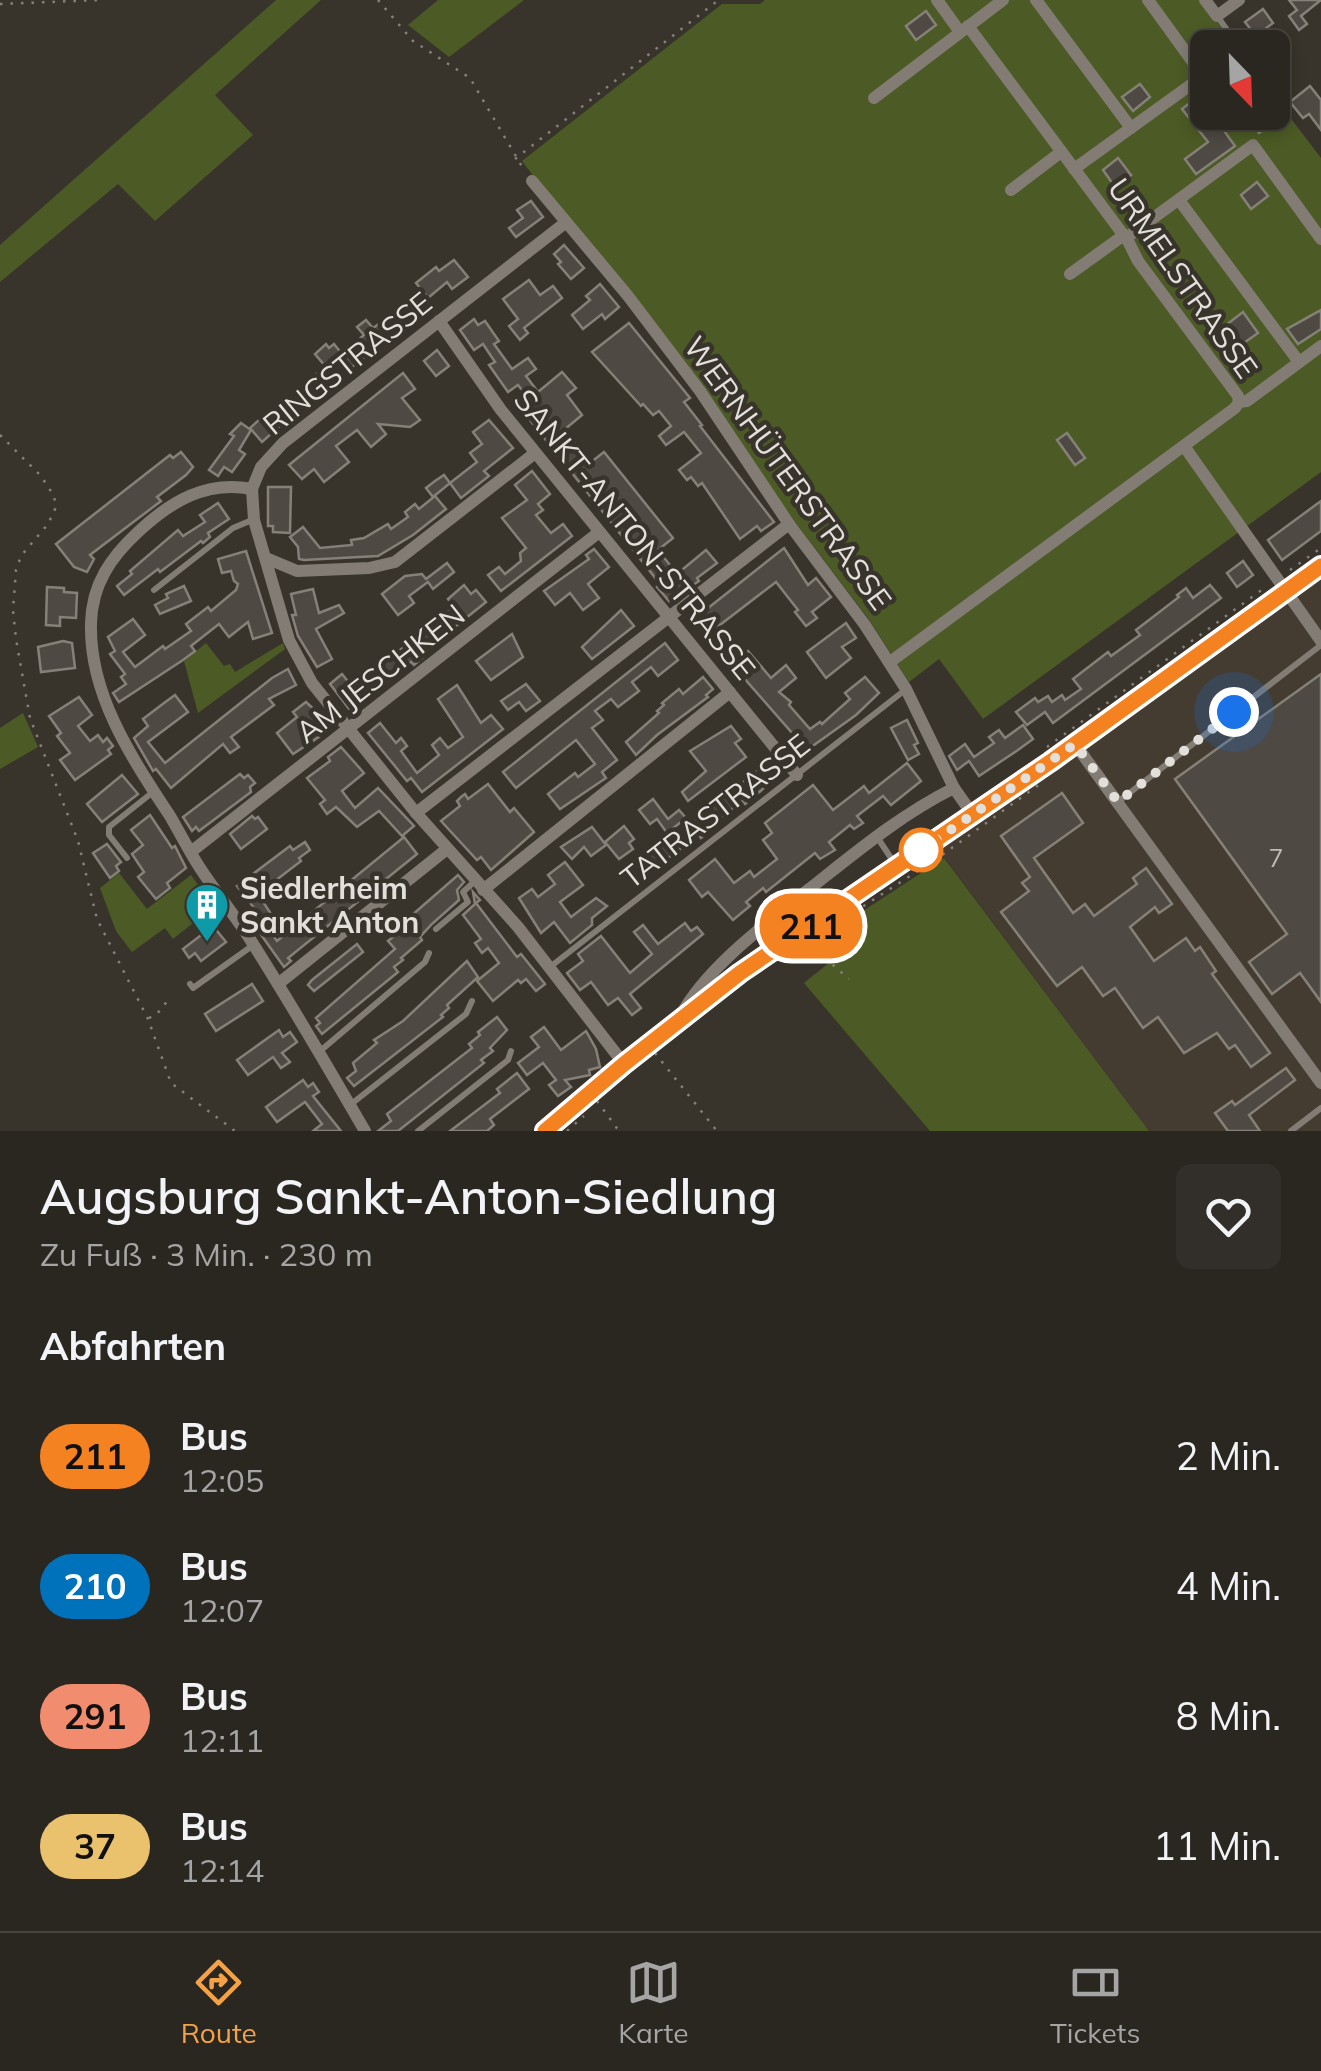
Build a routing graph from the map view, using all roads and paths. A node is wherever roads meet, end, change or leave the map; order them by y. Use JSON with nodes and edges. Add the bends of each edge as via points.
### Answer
{"nodes":[{"id":1,"x":100,"y":0,"type":"edge"},
{"id":2,"x":378,"y":0,"type":"edge"},
{"id":3,"x":937,"y":0,"type":"edge"},
{"id":4,"x":1003,"y":0,"type":"edge"},
{"id":5,"x":1036,"y":0,"type":"edge"},
{"id":6,"x":1148,"y":0,"type":"edge"},
{"id":7,"x":1205,"y":0,"type":"edge"},
{"id":8,"x":1239,"y":0,"type":"edge"},
{"id":9,"x":716,"y":2,"type":"edge"},
{"id":10,"x":0,"y":4,"type":"edge"},
{"id":11,"x":1217,"y":16,"type":"junction"},
{"id":12,"x":964,"y":29,"type":"junction"},
{"id":13,"x":1227,"y":30,"type":"edge"},
{"id":14,"x":874,"y":98,"type":"dead end"},
{"id":15,"x":1131,"y":128,"type":"junction"},
{"id":16,"x":1243,"y":130,"type":"edge"},
{"id":17,"x":1253,"y":145,"type":"junction"},
{"id":18,"x":1061,"y":152,"type":"junction"},
{"id":19,"x":515,"y":159,"type":"junction"},
{"id":20,"x":1074,"y":169,"type":"junction"},
{"id":21,"x":532,"y":181,"type":"joint"},
{"id":22,"x":1010,"y":190,"type":"dead end"},
{"id":23,"x":1178,"y":200,"type":"junction"},
{"id":24,"x":565,"y":223,"type":"junction"},
{"id":25,"x":1125,"y":236,"type":"junction"},
{"id":26,"x":1321,"y":239,"type":"edge"},
{"id":27,"x":1070,"y":274,"type":"dead end"},
{"id":28,"x":438,"y":321,"type":"junction"},
{"id":29,"x":1321,"y":346,"type":"edge"},
{"id":30,"x":1299,"y":362,"type":"junction"},
{"id":31,"x":1239,"y":402,"type":"junction"},
{"id":32,"x":0,"y":435,"type":"edge"},
{"id":33,"x":1184,"y":446,"type":"junction"},
{"id":34,"x":535,"y":453,"type":"junction"},
{"id":35,"x":252,"y":489,"type":"junction"},
{"id":36,"x":247,"y":522,"type":"junction"},
{"id":37,"x":789,"y":524,"type":"junction"},
{"id":38,"x":598,"y":533,"type":"junction"},
{"id":39,"x":1321,"y":548,"type":"edge"},
{"id":40,"x":266,"y":558,"type":"junction"},
{"id":41,"x":1321,"y":566,"type":"edge"},
{"id":42,"x":297,"y":571,"type":"junction"},
{"id":43,"x":1282,"y":584,"type":"junction"},
{"id":44,"x":276,"y":587,"type":"junction"},
{"id":45,"x":154,"y":590,"type":"dead end"},
{"id":46,"x":668,"y":617,"type":"junction"},
{"id":47,"x":1321,"y":643,"type":"edge"},
{"id":48,"x":890,"y":662,"type":"junction"},
{"id":49,"x":906,"y":689,"type":"junction"},
{"id":50,"x":730,"y":692,"type":"junction"},
{"id":51,"x":347,"y":730,"type":"junction"},
{"id":52,"x":1075,"y":744,"type":"junction"},
{"id":53,"x":1044,"y":748,"type":"dead end"},
{"id":54,"x":797,"y":775,"type":"junction"},
{"id":55,"x":954,"y":788,"type":"junction"},
{"id":56,"x":154,"y":792,"type":"junction"},
{"id":57,"x":1118,"y":802,"type":"junction"},
{"id":58,"x":416,"y":813,"type":"junction"},
{"id":59,"x":977,"y":821,"type":"junction"},
{"id":60,"x":876,"y":836,"type":"junction"},
{"id":61,"x":446,"y":849,"type":"junction"},
{"id":62,"x":192,"y":850,"type":"junction"},
{"id":63,"x":127,"y":858,"type":"dead end"},
{"id":64,"x":896,"y":867,"type":"junction"},
{"id":65,"x":479,"y":886,"type":"junction"},
{"id":66,"x":436,"y":929,"type":"dead end"},
{"id":67,"x":801,"y":932,"type":"junction"},
{"id":68,"x":824,"y":932,"type":"dead end"},
{"id":69,"x":253,"y":945,"type":"junction"},
{"id":70,"x":429,"y":953,"type":"dead end"},
{"id":71,"x":728,"y":959,"type":"junction"},
{"id":72,"x":550,"y":967,"type":"junction"},
{"id":73,"x":740,"y":973,"type":"junction"},
{"id":74,"x":849,"y":979,"type":"dead end"},
{"id":75,"x":190,"y":984,"type":"dead end"},
{"id":76,"x":278,"y":984,"type":"junction"},
{"id":77,"x":170,"y":999,"type":"dead end"},
{"id":78,"x":472,"y":1001,"type":"dead end"},
{"id":79,"x":148,"y":1019,"type":"junction"},
{"id":80,"x":679,"y":1019,"type":"junction"},
{"id":81,"x":511,"y":1051,"type":"dead end"},
{"id":82,"x":319,"y":1052,"type":"junction"},
{"id":83,"x":656,"y":1054,"type":"dead end"},
{"id":84,"x":624,"y":1064,"type":"junction"},
{"id":85,"x":1321,"y":1083,"type":"edge"},
{"id":86,"x":609,"y":1094,"type":"dead end"},
{"id":87,"x":350,"y":1105,"type":"junction"},
{"id":88,"x":1321,"y":1108,"type":"edge"},
{"id":89,"x":588,"y":1112,"type":"dead end"},
{"id":90,"x":234,"y":1131,"type":"edge"},
{"id":91,"x":365,"y":1131,"type":"edge"},
{"id":92,"x":418,"y":1131,"type":"edge"},
{"id":93,"x":545,"y":1131,"type":"edge"},
{"id":94,"x":566,"y":1131,"type":"edge"},
{"id":95,"x":619,"y":1131,"type":"edge"},
{"id":96,"x":717,"y":1131,"type":"edge"},
{"id":97,"x":1290,"y":1131,"type":"edge"}],
"edges":[{"from":1,"to":10,"type":"path"},
{"from":2,"to":19,"type":"path","via":[[413,41],[470,78]]},
{"from":3,"to":12,"type":"street","name":"URMELSTRASSE"},
{"from":4,"to":12,"type":"street"},
{"from":5,"to":15,"type":"street"},
{"from":6,"to":15,"type":"street","via":[[1203,76]]},
{"from":7,"to":11,"type":"street"},
{"from":8,"to":11,"type":"street"},
{"from":9,"to":19,"type":"path"},
{"from":11,"to":13,"type":"lane"},
{"from":12,"to":14,"type":"street"},
{"from":12,"to":18,"type":"street","name":"URMELSTRASSE"},
{"from":15,"to":20,"type":"street"},
{"from":16,"to":17,"type":"path"},
{"from":17,"to":23,"type":"street"},
{"from":17,"to":26,"type":"street"},
{"from":18,"to":20,"type":"street","name":"URMELSTRASSE"},
{"from":18,"to":22,"type":"street"},
{"from":19,"to":21,"type":"path"},
{"from":20,"to":25,"type":"street","name":"URMELSTRASSE"},
{"from":21,"to":24,"type":"street","name":"WERNHÜTERSTRASSE"},
{"from":23,"to":25,"type":"street"},
{"from":23,"to":30,"type":"street"},
{"from":24,"to":28,"type":"street","name":"RINGSTRASSE"},
{"from":24,"to":37,"type":"street","name":"WERNHÜTERSTRASSE","via":[[700,391]]},
{"from":25,"to":27,"type":"street"},
{"from":25,"to":31,"type":"street","name":"URMELSTRASSE"},
{"from":28,"to":34,"type":"street","name":"SANKT-ANTON-STRASSE"},
{"from":28,"to":35,"type":"street","name":"RINGSTRASSE","via":[[283,443]]},
{"from":29,"to":30,"type":"street"},
{"from":30,"to":31,"type":"street"},
{"from":31,"to":33,"type":"street","name":"URMELSTRASSE"},
{"from":32,"to":79,"type":"path","via":[[49,486],[56,508],[16,570],[13,610],[24,693],[78,840],[97,919]]},
{"from":33,"to":43,"type":"street"},
{"from":33,"to":48,"type":"street","name":"URMELSTRASSE"},
{"from":34,"to":38,"type":"street","name":"SANKT-ANTON-STRASSE"},
{"from":34,"to":42,"type":"street","via":[[395,562]]},
{"from":35,"to":36,"type":"street"},
{"from":35,"to":56,"type":"street","via":[[213,486],[186,496],[123,545],[98,582],[90,622],[100,680],[122,741]]},
{"from":36,"to":40,"type":"street"},
{"from":36,"to":45,"type":"lane"},
{"from":37,"to":46,"type":"street"},
{"from":37,"to":48,"type":"street","name":"WERNHÜTERSTRASSE"},
{"from":38,"to":46,"type":"street","name":"SANKT-ANTON-STRASSE"},
{"from":38,"to":51,"type":"street","name":"AM JESCHKEN"},
{"from":39,"to":43,"type":"path"},
{"from":40,"to":42,"type":"street"},
{"from":40,"to":44,"type":"street"},
{"from":41,"to":43,"type":"street"},
{"from":42,"to":44,"type":"street"},
{"from":43,"to":47,"type":"street"},
{"from":43,"to":52,"type":"street"},
{"from":43,"to":53,"type":"path"},
{"from":44,"to":51,"type":"street","via":[[289,640]]},
{"from":46,"to":50,"type":"street","name":"SANKT-ANTON-STRASSE"},
{"from":46,"to":58,"type":"street"},
{"from":47,"to":57,"type":"lane"},
{"from":48,"to":49,"type":"street","name":"WERNHÜTERSTRASSE"},
{"from":49,"to":54,"type":"lane","name":"TATRASTRASSE"},
{"from":49,"to":55,"type":"street","name":"WERNHÜTERSTRASSE"},
{"from":50,"to":54,"type":"street","name":"SANKT-ANTON-STRASSE"},
{"from":50,"to":65,"type":"street"},
{"from":51,"to":58,"type":"street"},
{"from":51,"to":62,"type":"street","name":"AM JESCHKEN"},
{"from":52,"to":57,"type":"street"},
{"from":52,"to":59,"type":"street"},
{"from":54,"to":72,"type":"lane","name":"TATRASTRASSE"},
{"from":55,"to":59,"type":"street","name":"WERNHÜTERSTRASSE"},
{"from":55,"to":60,"type":"street"},
{"from":56,"to":62,"type":"street"},
{"from":56,"to":63,"type":"lane","via":[[109,827]]},
{"from":57,"to":85,"type":"street"},
{"from":58,"to":61,"type":"street"},
{"from":59,"to":64,"type":"street"},
{"from":59,"to":68,"type":"path"},
{"from":60,"to":64,"type":"lane"},
{"from":60,"to":71,"type":"street"},
{"from":61,"to":65,"type":"street"},
{"from":61,"to":76,"type":"street"},
{"from":62,"to":69,"type":"street"},
{"from":64,"to":67,"type":"street"},
{"from":65,"to":66,"type":"lane","via":[[463,892],[468,902]]},
{"from":65,"to":72,"type":"street"},
{"from":67,"to":73,"type":"street"},
{"from":67,"to":74,"type":"path"},
{"from":69,"to":75,"type":"lane"},
{"from":69,"to":76,"type":"street"},
{"from":70,"to":82,"type":"lane"},
{"from":71,"to":73,"type":"street"},
{"from":71,"to":80,"type":"street"},
{"from":72,"to":84,"type":"street"},
{"from":73,"to":80,"type":"street"},
{"from":76,"to":82,"type":"street"},
{"from":77,"to":79,"type":"path"},
{"from":78,"to":87,"type":"lane","via":[[466,1014]]},
{"from":79,"to":90,"type":"path","via":[[171,1083]]},
{"from":80,"to":84,"type":"street"},
{"from":81,"to":92,"type":"lane"},
{"from":82,"to":87,"type":"street"},
{"from":83,"to":96,"type":"path"},
{"from":84,"to":93,"type":"street"},
{"from":86,"to":95,"type":"path","via":[[598,1103]]},
{"from":87,"to":91,"type":"street"},
{"from":88,"to":97,"type":"lane"},
{"from":89,"to":94,"type":"path"}]}
